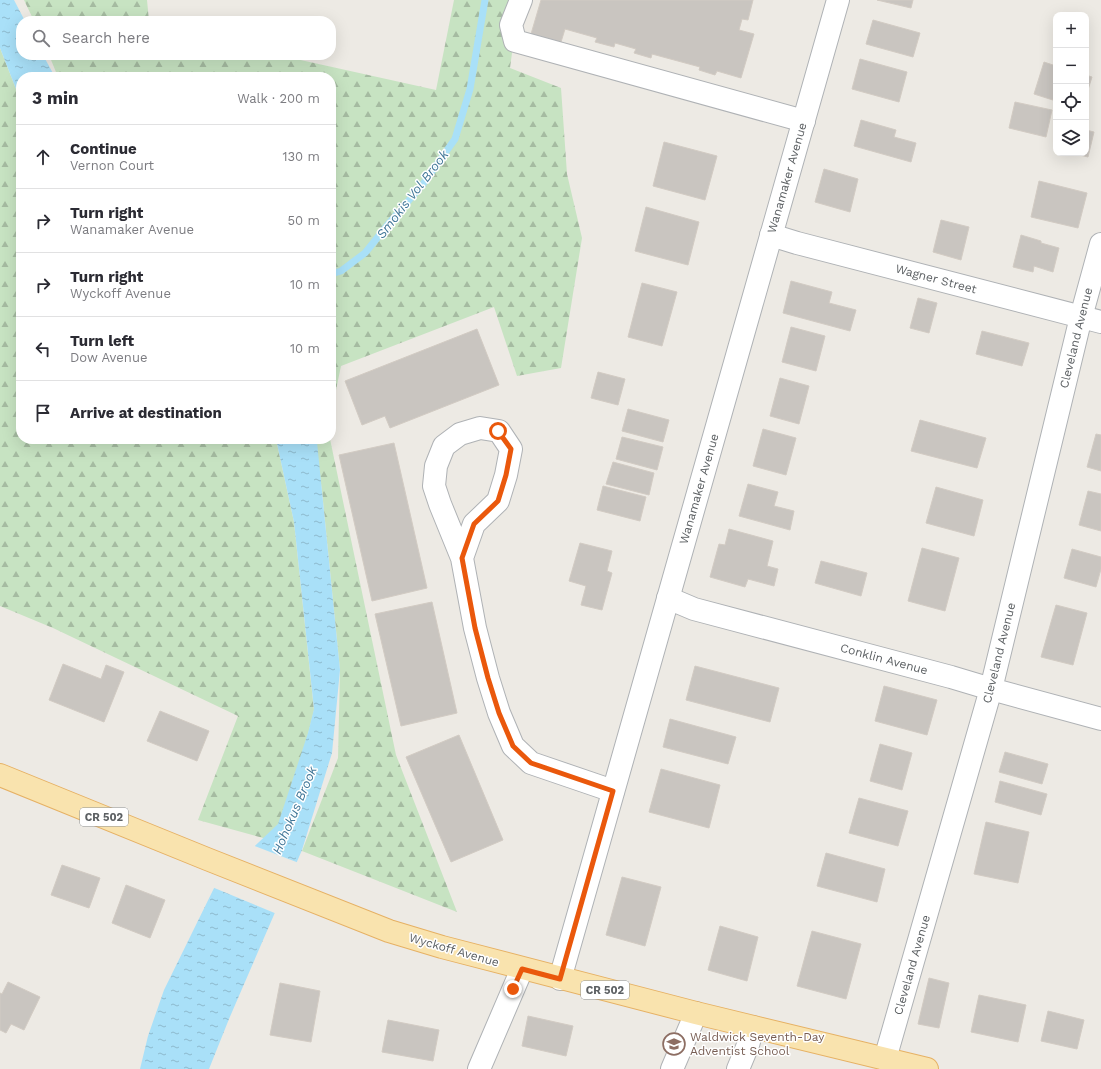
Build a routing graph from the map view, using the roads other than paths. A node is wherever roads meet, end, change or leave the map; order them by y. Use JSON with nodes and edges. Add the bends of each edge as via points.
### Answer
{"nodes":[{"id":1,"x":521,"y":0,"type":"edge"},
{"id":2,"x":838,"y":0,"type":"edge"},
{"id":3,"x":804,"y":121,"type":"junction"},
{"id":4,"x":771,"y":235,"type":"junction"},
{"id":5,"x":1101,"y":244,"type":"edge"},
{"id":6,"x":1091,"y":320,"type":"edge"},
{"id":7,"x":462,"y":558,"type":"junction"},
{"id":8,"x":668,"y":598,"type":"junction"},
{"id":9,"x":991,"y":689,"type":"junction"},
{"id":10,"x":1101,"y":719,"type":"edge"},
{"id":11,"x":0,"y":774,"type":"edge"},
{"id":12,"x":613,"y":791,"type":"junction"},
{"id":13,"x":522,"y":969,"type":"junction"},
{"id":14,"x":560,"y":979,"type":"junction"},
{"id":15,"x":696,"y":1013,"type":"junction"},
{"id":16,"x":753,"y":1027,"type":"junction"},
{"id":17,"x":885,"y":1059,"type":"junction"},
{"id":18,"x":479,"y":1069,"type":"edge"},
{"id":19,"x":672,"y":1069,"type":"edge"},
{"id":20,"x":738,"y":1069,"type":"edge"},
{"id":21,"x":927,"y":1069,"type":"edge"}],
"edges":[{"from":1,"to":3,"type":"street","via":[[511,25],[515,41]]},
{"from":2,"to":3,"type":"street","name":"Wanamaker Avenue"},
{"from":3,"to":4,"type":"street","name":"Wanamaker Avenue"},
{"from":4,"to":6,"type":"street","name":"Wagner Street"},
{"from":4,"to":8,"type":"street","name":"Wanamaker Avenue"},
{"from":5,"to":6,"type":"street","name":"Cleveland Avenue"},
{"from":6,"to":9,"type":"street","name":"Cleveland Avenue"},
{"from":7,"to":7,"type":"street","via":[[474,524],[498,501],[506,475],[511,449],[498,431],[480,428],[460,434],[444,446],[436,466],[434,486]]},
{"from":7,"to":12,"type":"street","via":[[475,628],[488,678],[513,746],[531,763]]},
{"from":8,"to":9,"type":"street","name":"Conklin Avenue","via":[[694,609]]},
{"from":8,"to":12,"type":"street","name":"Wanamaker Avenue"},
{"from":9,"to":10,"type":"street","name":"Conklin Avenue"},
{"from":9,"to":17,"type":"street","name":"Cleveland Avenue"},
{"from":11,"to":13,"type":"main road","name":"Wyckoff Avenue","number":"CR 502","via":[[389,931]]},
{"from":12,"to":14,"type":"street","name":"Wanamaker Avenue"},
{"from":13,"to":14,"type":"main road","name":"Wyckoff Avenue","number":"CR 502"},
{"from":13,"to":18,"type":"street"},
{"from":14,"to":15,"type":"main road","name":"Wyckoff Avenue","number":"CR 502"},
{"from":15,"to":16,"type":"main road","name":"Wyckoff Avenue","number":"CR 502"},
{"from":15,"to":19,"type":"street"},
{"from":16,"to":17,"type":"main road","name":"Wyckoff Avenue","number":"CR 502"},
{"from":16,"to":20,"type":"street"},
{"from":17,"to":21,"type":"main road","name":"Wyckoff Avenue","number":"CR 502"}]}
